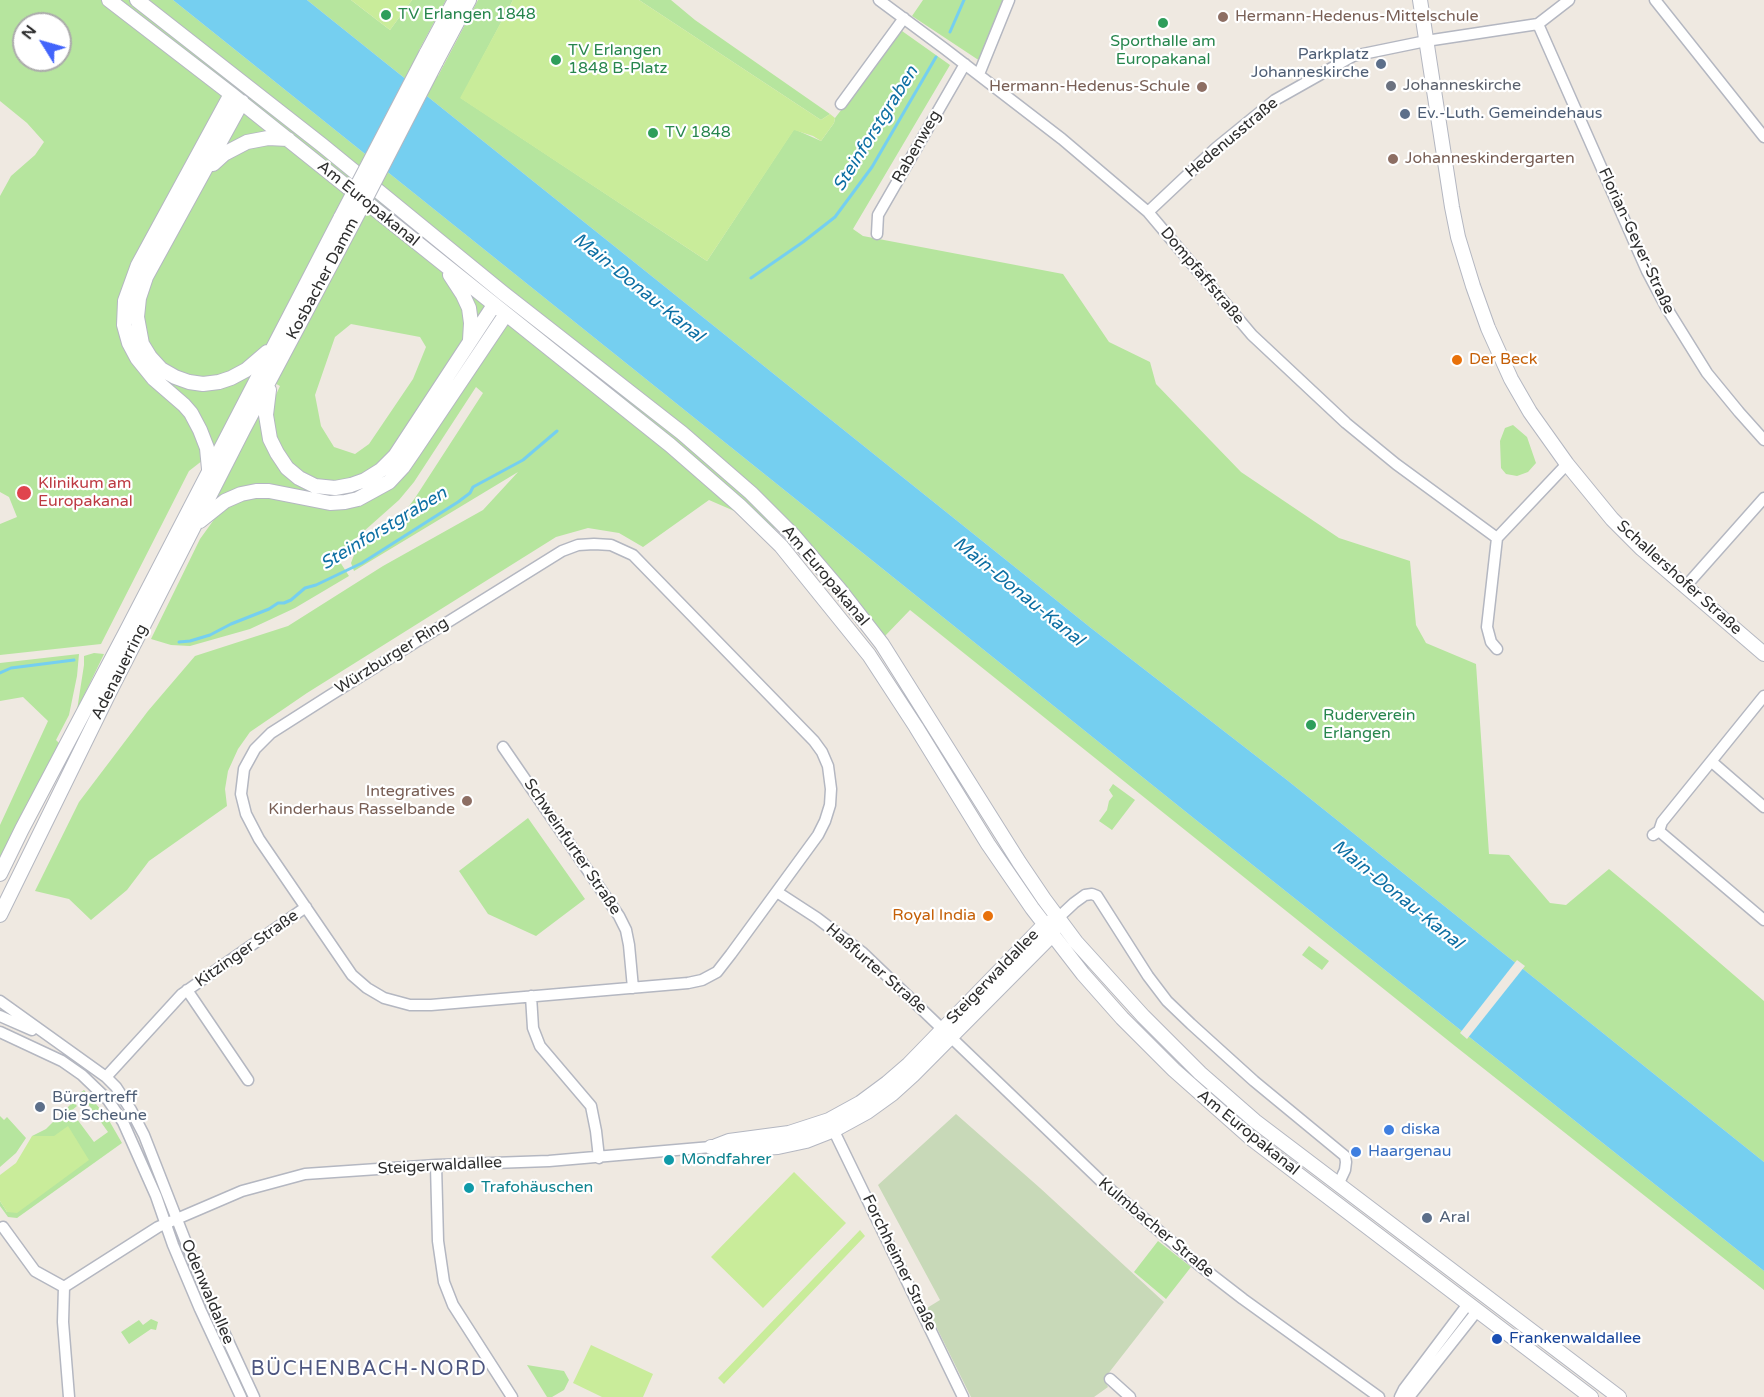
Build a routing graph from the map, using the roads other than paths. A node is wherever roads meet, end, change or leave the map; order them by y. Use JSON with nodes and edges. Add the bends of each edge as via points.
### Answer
{"nodes":[{"id":1,"x":109,"y":0,"type":"edge"},
{"id":2,"x":137,"y":0,"type":"edge"},
{"id":3,"x":455,"y":0,"type":"edge"},
{"id":4,"x":469,"y":0,"type":"edge"},
{"id":5,"x":879,"y":0,"type":"edge"},
{"id":6,"x":1009,"y":0,"type":"edge"},
{"id":7,"x":1420,"y":0,"type":"edge"},
{"id":8,"x":1569,"y":0,"type":"edge"},
{"id":9,"x":1654,"y":0,"type":"edge"},
{"id":10,"x":904,"y":18,"type":"junction"},
{"id":11,"x":1538,"y":24,"type":"junction"},
{"id":12,"x":1426,"y":41,"type":"junction"},
{"id":13,"x":431,"y":58,"type":"junction"},
{"id":14,"x":965,"y":64,"type":"junction"},
{"id":15,"x":979,"y":74,"type":"junction"},
{"id":16,"x":238,"y":92,"type":"junction"},
{"id":17,"x":842,"y":104,"type":"dead end"},
{"id":18,"x":1764,"y":137,"type":"edge"},
{"id":19,"x":288,"y":140,"type":"junction"},
{"id":20,"x":205,"y":171,"type":"junction"},
{"id":21,"x":1148,"y":212,"type":"junction"},
{"id":22,"x":347,"y":220,"type":"junction"},
{"id":23,"x":877,"y":234,"type":"dead end"},
{"id":24,"x":443,"y":263,"type":"junction"},
{"id":25,"x":505,"y":304,"type":"junction"},
{"id":26,"x":470,"y":340,"type":"junction"},
{"id":27,"x":274,"y":344,"type":"junction"},
{"id":28,"x":272,"y":376,"type":"junction"},
{"id":29,"x":238,"y":427,"type":"junction"},
{"id":30,"x":1764,"y":440,"type":"edge"},
{"id":31,"x":1567,"y":465,"type":"junction"},
{"id":32,"x":208,"y":471,"type":"junction"},
{"id":33,"x":1764,"y":498,"type":"edge"},
{"id":34,"x":195,"y":525,"type":"junction"},
{"id":35,"x":1497,"y":537,"type":"junction"},
{"id":36,"x":1685,"y":586,"type":"junction"},
{"id":37,"x":1497,"y":649,"type":"dead end"},
{"id":38,"x":1764,"y":654,"type":"edge"},
{"id":39,"x":1764,"y":696,"type":"edge"},
{"id":40,"x":503,"y":747,"type":"dead end"},
{"id":41,"x":1712,"y":762,"type":"junction"},
{"id":42,"x":1764,"y":807,"type":"edge"},
{"id":43,"x":0,"y":874,"type":"edge"},
{"id":44,"x":777,"y":892,"type":"junction"},
{"id":45,"x":306,"y":907,"type":"junction"},
{"id":46,"x":0,"y":915,"type":"edge"},
{"id":47,"x":1058,"y":918,"type":"junction"},
{"id":48,"x":1764,"y":920,"type":"edge"},
{"id":49,"x":1048,"y":930,"type":"junction"},
{"id":50,"x":633,"y":988,"type":"junction"},
{"id":51,"x":187,"y":990,"type":"junction"},
{"id":52,"x":531,"y":996,"type":"junction"},
{"id":53,"x":0,"y":1001,"type":"edge"},
{"id":54,"x":0,"y":1016,"type":"edge"},
{"id":55,"x":0,"y":1032,"type":"edge"},
{"id":56,"x":947,"y":1033,"type":"junction"},
{"id":57,"x":54,"y":1040,"type":"junction"},
{"id":58,"x":106,"y":1077,"type":"junction"},
{"id":59,"x":248,"y":1080,"type":"dead end"},
{"id":60,"x":832,"y":1125,"type":"junction"},
{"id":61,"x":711,"y":1148,"type":"joint"},
{"id":62,"x":599,"y":1158,"type":"junction"},
{"id":63,"x":436,"y":1165,"type":"junction"},
{"id":64,"x":1338,"y":1185,"type":"junction"},
{"id":65,"x":171,"y":1221,"type":"junction"},
{"id":66,"x":3,"y":1227,"type":"dead end"},
{"id":67,"x":64,"y":1287,"type":"junction"},
{"id":68,"x":1483,"y":1295,"type":"junction"},
{"id":69,"x":1473,"y":1308,"type":"junction"},
{"id":70,"x":1110,"y":1379,"type":"dead end"},
{"id":71,"x":69,"y":1397,"type":"edge"},
{"id":72,"x":241,"y":1397,"type":"edge"},
{"id":73,"x":254,"y":1397,"type":"edge"},
{"id":74,"x":512,"y":1397,"type":"edge"},
{"id":75,"x":963,"y":1397,"type":"edge"},
{"id":76,"x":1130,"y":1397,"type":"edge"},
{"id":77,"x":1379,"y":1397,"type":"edge"},
{"id":78,"x":1400,"y":1397,"type":"edge"},
{"id":79,"x":1409,"y":1397,"type":"edge"},
{"id":80,"x":1591,"y":1397,"type":"edge"},
{"id":81,"x":1619,"y":1397,"type":"edge"}],
"edges":[{"from":1,"to":16,"type":"main road","name":"Am Europakanal"},
{"from":2,"to":16,"type":"main road","name":"Am Europakanal"},
{"from":3,"to":13,"type":"main road","name":"Kosbacher Damm"},
{"from":4,"to":13,"type":"main road","name":"Kosbacher Damm"},
{"from":5,"to":10,"type":"street","name":"Dompfaffstraße"},
{"from":6,"to":15,"type":"street"},
{"from":7,"to":12,"type":"main road","name":"Schallershofer Straße"},
{"from":8,"to":11,"type":"street"},
{"from":9,"to":18,"type":"street"},
{"from":10,"to":14,"type":"street","name":"Dompfaffstraße"},
{"from":10,"to":17,"type":"street"},
{"from":11,"to":12,"type":"street","name":"Hedenusstraße"},
{"from":11,"to":30,"type":"street","name":"Florian-Geyer-Straße","via":[[1666,307],[1707,373]]},
{"from":12,"to":21,"type":"street","name":"Hedenusstraße","via":[[1353,56],[1275,100],[1216,148]]},
{"from":12,"to":31,"type":"main road","name":"Schallershofer Straße","via":[[1452,207],[1470,278],[1511,379]]},
{"from":13,"to":22,"type":"main road","name":"Kosbacher Damm","bridge":true},
{"from":14,"to":15,"type":"street","name":"Dompfaffstraße"},
{"from":14,"to":23,"type":"street","name":"Rabenweg","via":[[878,214]]},
{"from":15,"to":21,"type":"street","name":"Dompfaffstraße"},
{"from":16,"to":19,"type":"main road","name":"Am Europakanal"},
{"from":16,"to":20,"type":"main road"},
{"from":16,"to":25,"type":"main road","name":"Am Europakanal","via":[[256,94]]},
{"from":16,"to":32,"type":"main road","via":[[138,265],[125,301],[124,325],[129,343],[154,379],[191,413],[207,448]]},
{"from":19,"to":20,"type":"main road","via":[[275,137],[247,142],[224,154]]},
{"from":19,"to":24,"type":"main road","name":"Am Europakanal"},
{"from":20,"to":27,"type":"main road","via":[[146,277],[137,317],[142,344],[161,369],[203,384],[225,380],[246,370]]},
{"from":21,"to":35,"type":"street","name":"Dompfaffstraße","via":[[1252,335],[1373,447]]},
{"from":22,"to":27,"type":"main road","name":"Kosbacher Damm"},
{"from":22,"to":28,"type":"main road","name":"Kosbacher Damm"},
{"from":24,"to":25,"type":"main road","name":"Am Europakanal"},
{"from":24,"to":26,"type":"main road","via":[[466,301]]},
{"from":25,"to":26,"type":"main road"},
{"from":25,"to":34,"type":"main road","via":[[408,459],[388,482],[372,493],[345,502],[330,503],[269,491],[241,494],[225,501]]},
{"from":25,"to":47,"type":"main road","name":"Am Europakanal","via":[[682,433],[794,536],[882,644],[1018,862]]},
{"from":25,"to":49,"type":"main road","name":"Am Europakanal","via":[[740,506],[781,546],[869,655],[988,844]]},
{"from":26,"to":28,"type":"main road","via":[[395,456],[381,470],[351,485],[315,486],[287,468],[268,429],[267,401]]},
{"from":27,"to":29,"type":"main road","name":"Kosbacher Damm"},
{"from":28,"to":29,"type":"main road","name":"Kosbacher Damm"},
{"from":29,"to":32,"type":"main road","name":"Adenauerring"},
{"from":29,"to":34,"type":"main road","name":"Adenauerring"},
{"from":31,"to":35,"type":"street"},
{"from":31,"to":36,"type":"main road","name":"Schallershofer Straße","via":[[1612,519]]},
{"from":32,"to":43,"type":"main road","name":"Adenauerring"},
{"from":33,"to":36,"type":"street"},
{"from":34,"to":46,"type":"main road","name":"Adenauerring"},
{"from":35,"to":37,"type":"street","via":[[1486,627]]},
{"from":36,"to":38,"type":"main road","name":"Schallershofer Straße"},
{"from":39,"to":41,"type":"street"},
{"from":40,"to":50,"type":"street","name":"Schweinfurter Straße","via":[[626,930]]},
{"from":41,"to":42,"type":"street"},
{"from":41,"to":48,"type":"street","via":[[1656,833]]},
{"from":44,"to":45,"type":"street","name":"Würzburger Ring","via":[[825,821],[831,789],[822,752],[633,555],[611,545],[594,544],[578,545],[546,560],[280,727],[255,749],[244,769],[241,794],[246,814]]},
{"from":44,"to":50,"type":"street","name":"Würzburger Ring","via":[[717,972],[688,983]]},
{"from":44,"to":56,"type":"street","name":"Haßfurter Straße","via":[[863,953]]},
{"from":45,"to":51,"type":"street","name":"Kitzinger Straße"},
{"from":45,"to":52,"type":"street","name":"Würzburger Ring","via":[[352,975],[384,998],[410,1005]]},
{"from":47,"to":49,"type":"main road"},
{"from":47,"to":64,"type":"main road","name":"Am Europakanal","via":[[1113,985],[1193,1066]]},
{"from":47,"to":64,"type":"street","via":[[1085,895],[1097,896],[1167,1001],[1254,1081],[1345,1156],[1345,1170]]},
{"from":49,"to":56,"type":"main road","name":"Steigerwaldallee"},
{"from":49,"to":69,"type":"main road","name":"Am Europakanal","via":[[1122,1018],[1202,1096],[1253,1140]]},
{"from":50,"to":52,"type":"street","name":"Würzburger Ring"},
{"from":51,"to":58,"type":"street","name":"Kitzinger Straße"},
{"from":51,"to":59,"type":"street","name":"Kitzinger Straße"},
{"from":52,"to":62,"type":"street","via":[[533,1028],[540,1046],[591,1106]]},
{"from":53,"to":57,"type":"street","name":"Odenwaldallee"},
{"from":54,"to":57,"type":"street","name":"Odenwaldallee"},
{"from":55,"to":65,"type":"street","name":"Odenwaldallee","via":[[62,1061],[108,1100],[132,1139]]},
{"from":56,"to":60,"type":"main road","name":"Steigerwaldallee","via":[[892,1094],[867,1112]]},
{"from":56,"to":77,"type":"street","name":"Kulmbacher Straße","via":[[1105,1185],[1199,1265]]},
{"from":57,"to":58,"type":"street","name":"Odenwaldallee"},
{"from":58,"to":65,"type":"street","name":"Odenwaldallee","via":[[144,1135]]},
{"from":60,"to":61,"type":"main road","name":"Steigerwaldallee","via":[[806,1141],[778,1147]]},
{"from":60,"to":75,"type":"street","name":"Forchheimer Straße"},
{"from":61,"to":62,"type":"street","name":"Steigerwaldallee"},
{"from":62,"to":63,"type":"street","name":"Steigerwaldallee"},
{"from":63,"to":65,"type":"street","name":"Steigerwaldallee","via":[[305,1174],[242,1191]]},
{"from":63,"to":74,"type":"street","via":[[438,1241],[444,1282],[453,1305]]},
{"from":64,"to":68,"type":"main road","name":"Am Europakanal"},
{"from":65,"to":67,"type":"street","name":"Steigerwaldallee"},
{"from":65,"to":72,"type":"street","name":"Odenwaldallee","via":[[200,1308]]},
{"from":65,"to":73,"type":"street","name":"Odenwaldallee"},
{"from":66,"to":67,"type":"street","via":[[35,1271]]},
{"from":67,"to":71,"type":"street"},
{"from":68,"to":69,"type":"main road"},
{"from":68,"to":81,"type":"main road","name":"Am Europakanal"},
{"from":69,"to":78,"type":"street"},
{"from":69,"to":79,"type":"street"},
{"from":69,"to":80,"type":"main road","name":"Am Europakanal"},
{"from":70,"to":76,"type":"street"}]}
